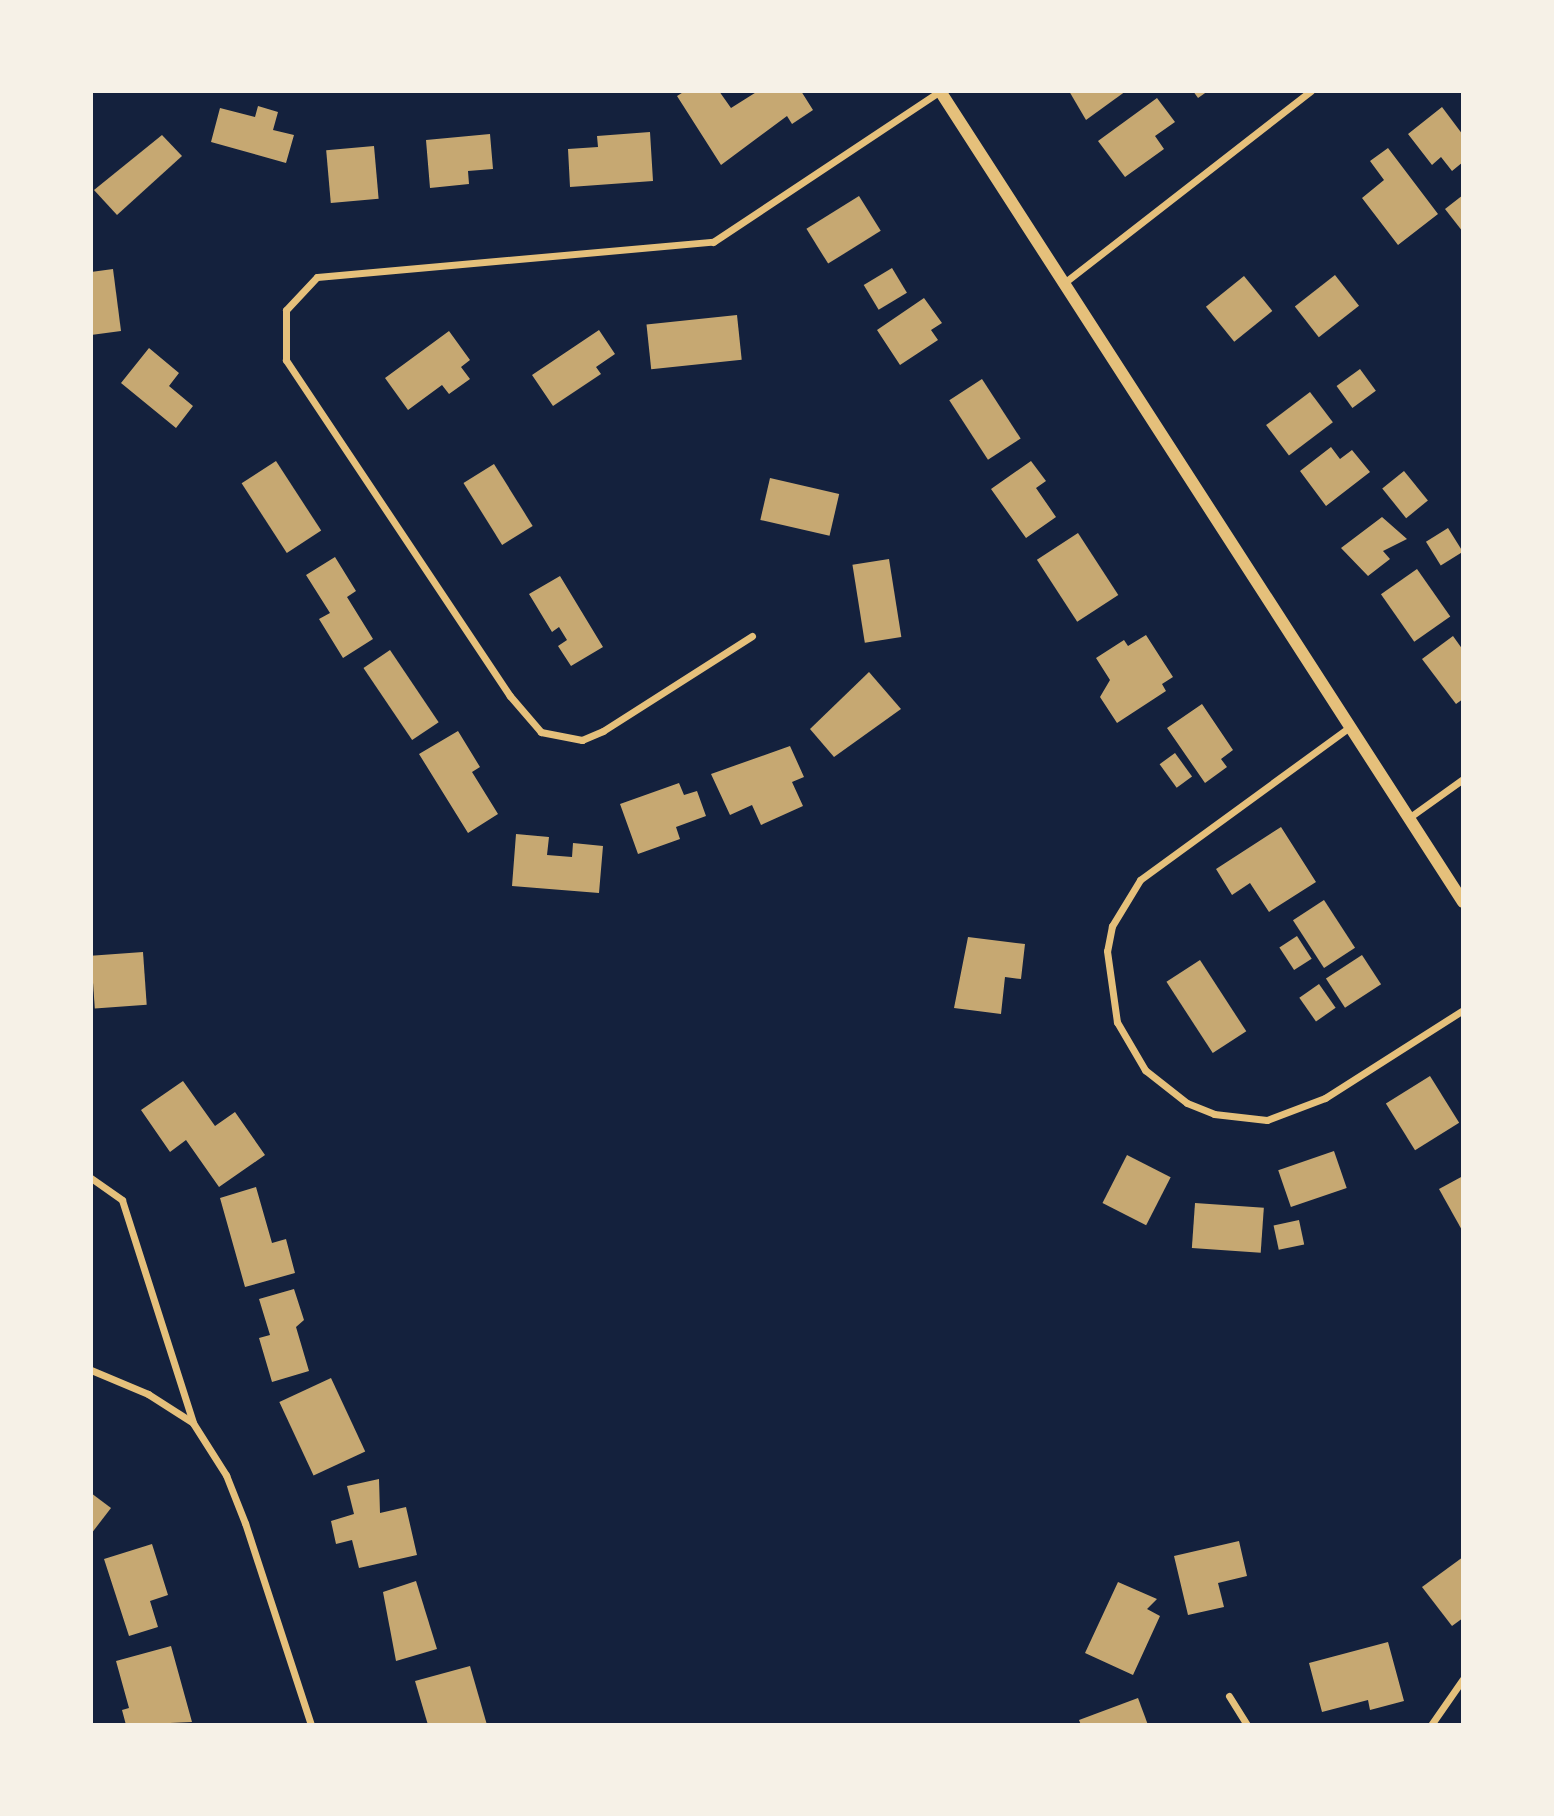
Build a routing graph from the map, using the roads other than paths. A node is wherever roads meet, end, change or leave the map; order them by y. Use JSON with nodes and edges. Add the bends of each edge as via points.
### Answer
{"nodes":[{"id":1,"x":940,"y":91,"type":"edge"},
{"id":2,"x":1311,"y":91,"type":"edge"},
{"id":3,"x":1064,"y":282,"type":"junction"},
{"id":4,"x":752,"y":636,"type":"dead end"},
{"id":5,"x":1351,"y":726,"type":"junction"},
{"id":6,"x":1463,"y":779,"type":"edge"},
{"id":7,"x":1410,"y":817,"type":"junction"},
{"id":8,"x":1463,"y":902,"type":"edge"},
{"id":9,"x":1463,"y":1010,"type":"edge"},
{"id":10,"x":91,"y":1178,"type":"edge"},
{"id":11,"x":91,"y":1370,"type":"edge"},
{"id":12,"x":193,"y":1423,"type":"junction"},
{"id":13,"x":1463,"y":1679,"type":"edge"},
{"id":14,"x":1229,"y":1696,"type":"dead end"},
{"id":15,"x":311,"y":1725,"type":"edge"},
{"id":16,"x":1247,"y":1725,"type":"edge"},
{"id":17,"x":1431,"y":1725,"type":"edge"}],
"edges":[{"from":1,"to":3,"type":"street"},
{"from":1,"to":4,"type":"street","via":[[713,242],[317,277],[286,310],[286,360],[510,696],[541,732],[582,740],[603,731]]},
{"from":2,"to":3,"type":"street"},
{"from":3,"to":5,"type":"street"},
{"from":5,"to":7,"type":"street"},
{"from":5,"to":9,"type":"street","via":[[1140,880],[1112,926],[1107,951],[1117,1022],[1145,1070],[1186,1103],[1214,1114],[1267,1120],[1325,1097]]},
{"from":6,"to":7,"type":"street"},
{"from":7,"to":8,"type":"street"},
{"from":10,"to":12,"type":"street","via":[[122,1200]]},
{"from":11,"to":12,"type":"street","via":[[148,1394]]},
{"from":12,"to":15,"type":"street","via":[[226,1475],[245,1523]]},
{"from":13,"to":17,"type":"street"},
{"from":14,"to":16,"type":"street"}]}
